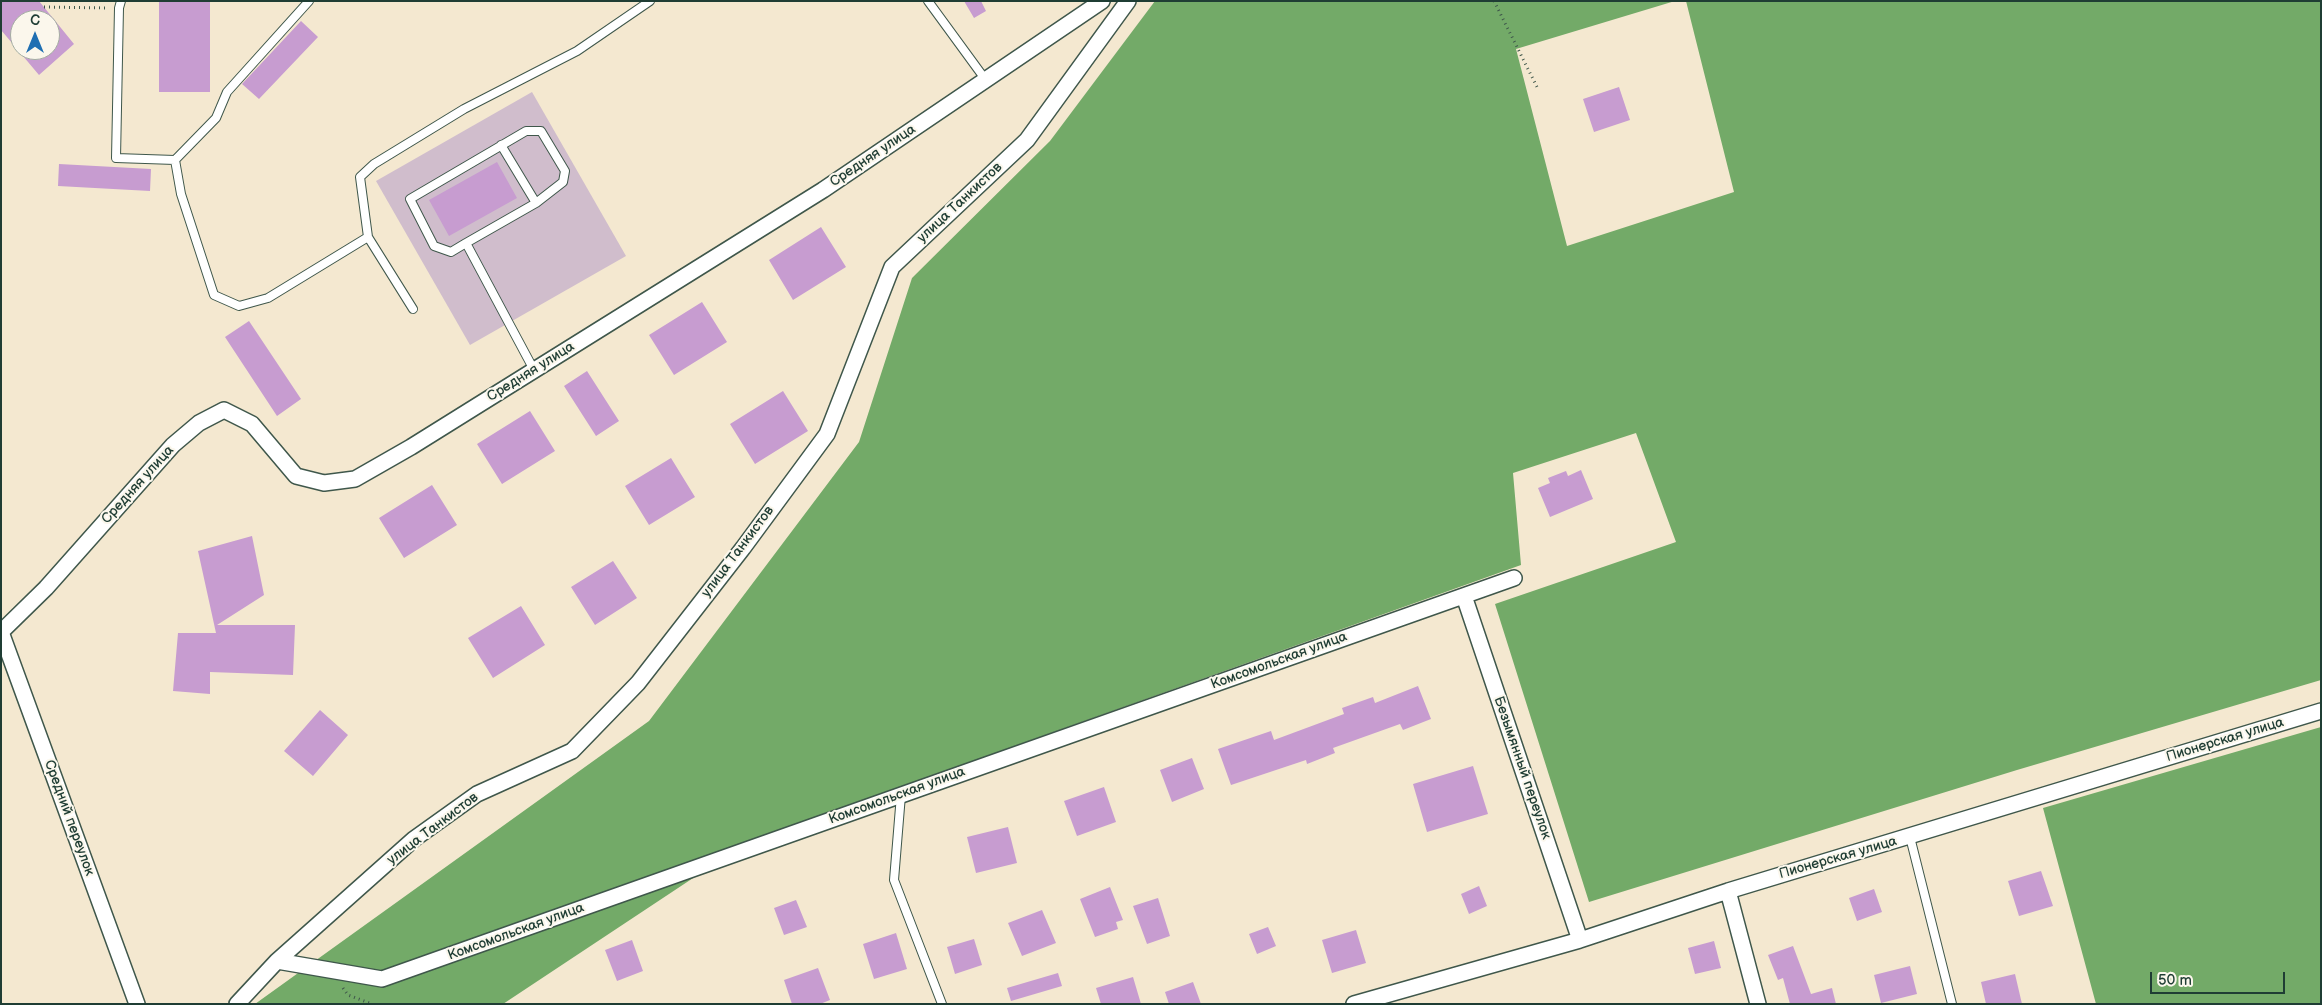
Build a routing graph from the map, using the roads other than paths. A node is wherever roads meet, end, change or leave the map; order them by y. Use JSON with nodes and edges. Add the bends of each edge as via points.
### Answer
{"nodes":[{"id":1,"x":309,"y":1,"type":"edge"},
{"id":2,"x":650,"y":1,"type":"edge"},
{"id":3,"x":928,"y":1,"type":"edge"},
{"id":4,"x":1102,"y":1,"type":"edge"},
{"id":5,"x":1128,"y":1,"type":"edge"},
{"id":6,"x":120,"y":5,"type":"edge"},
{"id":7,"x":985,"y":79,"type":"junction"},
{"id":8,"x":501,"y":145,"type":"junction"},
{"id":9,"x":175,"y":160,"type":"junction"},
{"id":10,"x":536,"y":203,"type":"junction"},
{"id":11,"x":368,"y":237,"type":"junction"},
{"id":12,"x":466,"y":244,"type":"junction"},
{"id":13,"x":413,"y":309,"type":"dead end"},
{"id":14,"x":534,"y":370,"type":"junction"},
{"id":15,"x":1514,"y":578,"type":"dead end"},
{"id":16,"x":1464,"y":596,"type":"junction"},
{"id":17,"x":1,"y":632,"type":"edge"},
{"id":18,"x":2321,"y":711,"type":"edge"},
{"id":19,"x":901,"y":795,"type":"junction"},
{"id":20,"x":1910,"y":837,"type":"junction"},
{"id":21,"x":1728,"y":891,"type":"junction"},
{"id":22,"x":1580,"y":940,"type":"junction"},
{"id":23,"x":277,"y":961,"type":"junction"},
{"id":24,"x":136,"y":1004,"type":"edge"},
{"id":25,"x":237,"y":1004,"type":"edge"},
{"id":26,"x":942,"y":1004,"type":"edge"},
{"id":27,"x":1354,"y":1004,"type":"edge"},
{"id":28,"x":1758,"y":1004,"type":"edge"},
{"id":29,"x":1952,"y":1004,"type":"edge"}],
"edges":[{"from":1,"to":9,"type":"lane","via":[[227,92],[216,118]]},
{"from":2,"to":11,"type":"lane","via":[[577,51],[464,109],[374,164],[360,177]]},
{"from":3,"to":7,"type":"lane"},
{"from":4,"to":7,"type":"street","name":"Средняя улица"},
{"from":5,"to":23,"type":"street","name":"улица Танкистов","via":[[1027,140],[892,267],[827,434],[638,682],[572,751],[477,794],[414,839]]},
{"from":6,"to":9,"type":"lane","via":[[116,158]]},
{"from":7,"to":14,"type":"street","name":"Средняя улица","via":[[823,190]]},
{"from":8,"to":10,"type":"lane"},
{"from":8,"to":10,"type":"lane","via":[[526,130],[541,130],[565,171],[563,182]]},
{"from":8,"to":12,"type":"lane","via":[[410,199],[434,246],[451,252]]},
{"from":9,"to":11,"type":"lane","via":[[181,194],[214,294],[239,306],[268,298]]},
{"from":10,"to":12,"type":"lane"},
{"from":11,"to":13,"type":"lane"},
{"from":12,"to":14,"type":"lane"},
{"from":14,"to":17,"type":"street","name":"Средняя улица","via":[[355,479],[324,483],[296,476],[252,424],[224,410],[198,423],[173,445],[46,588]]},
{"from":15,"to":16,"type":"street","name":"Комсомольская улица"},
{"from":16,"to":19,"type":"street","name":"Комсомольская улица"},
{"from":16,"to":22,"type":"street","name":"Безымянный переулок"},
{"from":17,"to":24,"type":"street","name":"Средний переулок"},
{"from":18,"to":20,"type":"street","name":"Пионерская улица"},
{"from":19,"to":23,"type":"street","name":"Комсомольская улица","via":[[382,979]]},
{"from":19,"to":26,"type":"lane","via":[[894,880]]},
{"from":20,"to":21,"type":"street","name":"Пионерская улица"},
{"from":20,"to":29,"type":"lane"},
{"from":21,"to":22,"type":"street","name":"Пионерская улица"},
{"from":21,"to":28,"type":"street"},
{"from":22,"to":27,"type":"street","name":"Пионерская улица"},
{"from":23,"to":25,"type":"street","name":"улица Танкистов"}]}
